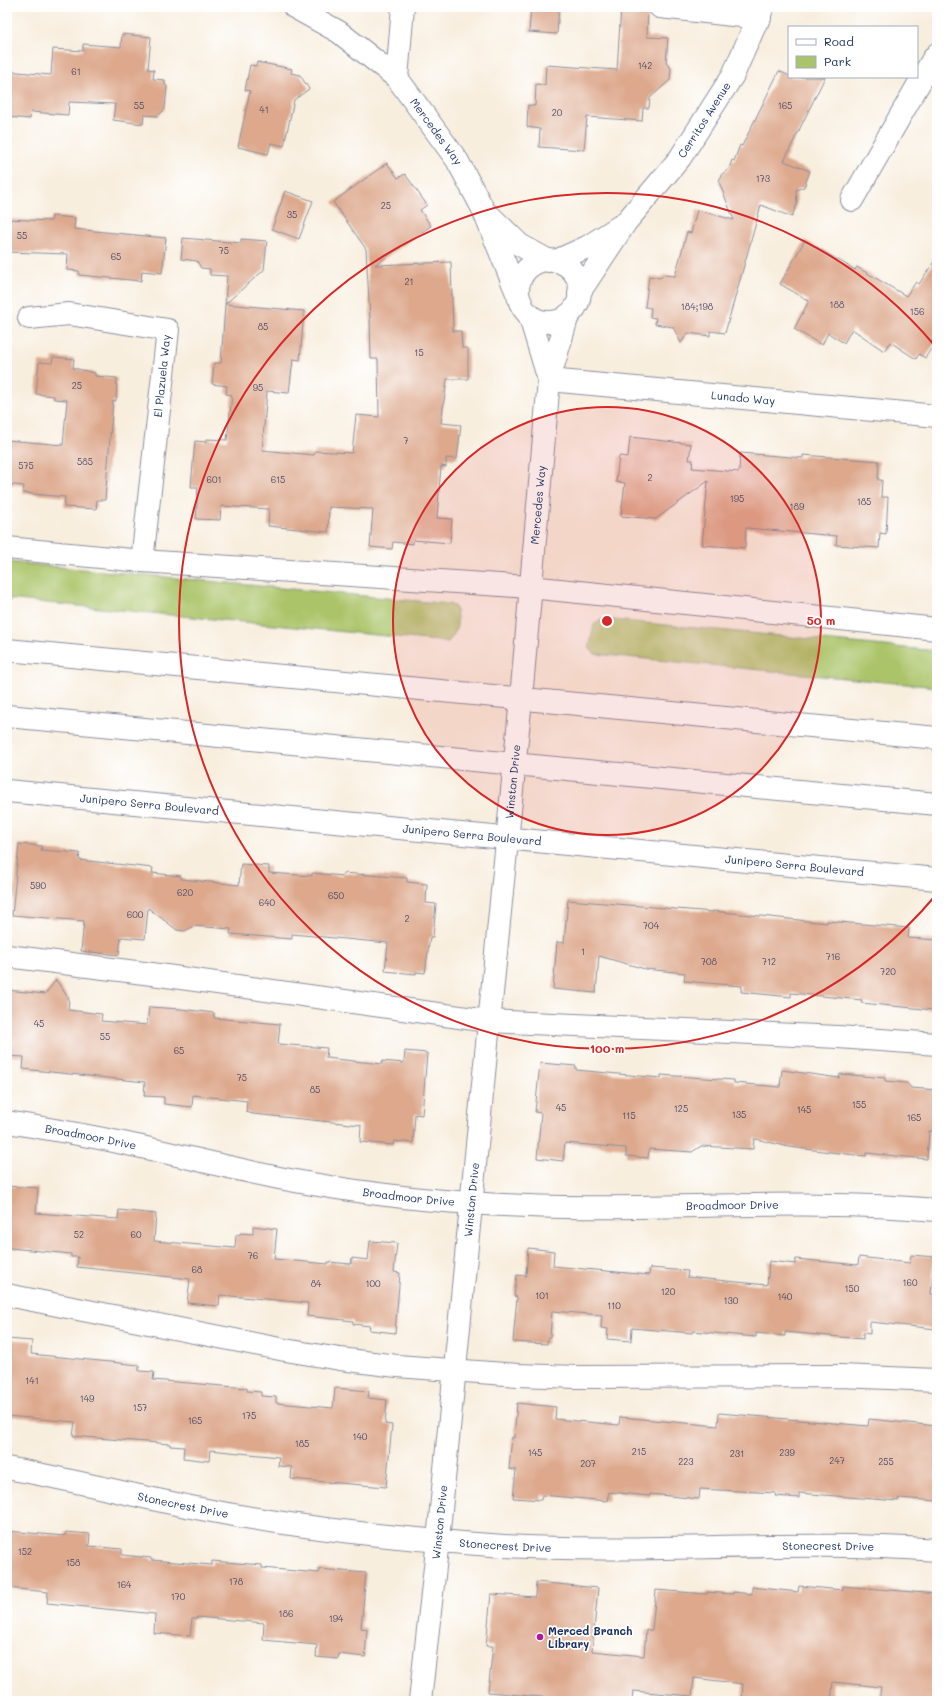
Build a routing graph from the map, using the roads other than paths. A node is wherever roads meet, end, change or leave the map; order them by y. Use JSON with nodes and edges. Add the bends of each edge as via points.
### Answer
{"nodes":[{"id":1,"x":294,"y":7,"type":"edge"},
{"id":2,"x":403,"y":7,"type":"edge"},
{"id":3,"x":660,"y":7,"type":"edge"},
{"id":4,"x":761,"y":12,"type":"edge"},
{"id":5,"x":937,"y":54,"type":"edge"},
{"id":6,"x":397,"y":78,"type":"junction"},
{"id":7,"x":852,"y":200,"type":"dead end"},
{"id":8,"x":482,"y":207,"type":"junction"},
{"id":9,"x":626,"y":222,"type":"junction"},
{"id":10,"x":552,"y":261,"type":"junction"},
{"id":11,"x":579,"y":293,"type":"junction"},
{"id":12,"x":525,"y":308,"type":"junction"},
{"id":13,"x":568,"y":315,"type":"junction"},
{"id":14,"x":29,"y":318,"type":"dead end"},
{"id":15,"x":549,"y":380,"type":"junction"},
{"id":16,"x":937,"y":416,"type":"edge"},
{"id":17,"x":7,"y":548,"type":"edge"},
{"id":18,"x":142,"y":561,"type":"junction"},
{"id":19,"x":530,"y":588,"type":"junction"},
{"id":20,"x":937,"y":629,"type":"edge"},
{"id":21,"x":7,"y":650,"type":"edge"},
{"id":22,"x":520,"y":699,"type":"junction"},
{"id":23,"x":7,"y":716,"type":"edge"},
{"id":24,"x":937,"y":738,"type":"edge"},
{"id":25,"x":514,"y":764,"type":"junction"},
{"id":26,"x":7,"y":791,"type":"edge"},
{"id":27,"x":937,"y":804,"type":"edge"},
{"id":28,"x":507,"y":838,"type":"junction"},
{"id":29,"x":937,"y":879,"type":"edge"},
{"id":30,"x":7,"y":956,"type":"edge"},
{"id":31,"x":488,"y":1021,"type":"junction"},
{"id":32,"x":937,"y":1044,"type":"edge"},
{"id":33,"x":7,"y":1122,"type":"edge"},
{"id":34,"x":471,"y":1203,"type":"junction"},
{"id":35,"x":937,"y":1210,"type":"edge"},
{"id":36,"x":7,"y":1295,"type":"edge"},
{"id":37,"x":454,"y":1370,"type":"junction"},
{"id":38,"x":937,"y":1380,"type":"edge"},
{"id":39,"x":7,"y":1468,"type":"edge"},
{"id":40,"x":438,"y":1540,"type":"junction"},
{"id":41,"x":937,"y":1550,"type":"edge"},
{"id":42,"x":420,"y":1701,"type":"edge"}],
"edges":[{"from":1,"to":6,"type":"street","name":"Mercedes Way","via":[[339,32]]},
{"from":2,"to":6,"type":"street"},
{"from":3,"to":4,"type":"street"},
{"from":4,"to":9,"type":"street","name":"Cerritos Avenue","via":[[733,75],[680,158]]},
{"from":5,"to":7,"type":"street"},
{"from":6,"to":8,"type":"street","name":"Mercedes Way","via":[[457,160]]},
{"from":8,"to":10,"type":"street","via":[[520,245]]},
{"from":8,"to":12,"type":"street","name":"Mercedes Way"},
{"from":9,"to":10,"type":"street","name":"Cerritos Avenue","via":[[586,248]]},
{"from":9,"to":11,"type":"street","name":"Cerritos Avenue"},
{"from":10,"to":11,"type":"street","via":[[563,263],[571,269],[577,278]]},
{"from":10,"to":12,"type":"street","name":"Cerritos Avenue","via":[[532,265],[525,273],[518,292]]},
{"from":11,"to":13,"type":"street","name":"Cerritos Avenue","via":[[575,308]]},
{"from":12,"to":13,"type":"street","via":[[541,321],[551,322]]},
{"from":12,"to":15,"type":"street","name":"Mercedes Way"},
{"from":13,"to":15,"type":"street"},
{"from":14,"to":18,"type":"street","name":"El Plazuela Way","via":[[69,314],[168,330]]},
{"from":15,"to":16,"type":"street","name":"Lunado Way"},
{"from":15,"to":19,"type":"street","name":"Mercedes Way"},
{"from":17,"to":18,"type":"street"},
{"from":18,"to":19,"type":"street"},
{"from":19,"to":20,"type":"street"},
{"from":19,"to":22,"type":"street","name":"Mercedes Way"},
{"from":21,"to":22,"type":"street"},
{"from":22,"to":24,"type":"street"},
{"from":22,"to":25,"type":"street","name":"Winston Drive"},
{"from":23,"to":25,"type":"street"},
{"from":25,"to":27,"type":"street"},
{"from":25,"to":28,"type":"street","name":"Winston Drive"},
{"from":26,"to":28,"type":"street","name":"Junipero Serra Boulevard"},
{"from":28,"to":29,"type":"street","name":"Junipero Serra Boulevard"},
{"from":28,"to":31,"type":"street","name":"Winston Drive"},
{"from":30,"to":31,"type":"street"},
{"from":31,"to":32,"type":"street"},
{"from":31,"to":34,"type":"street","name":"Winston Drive"},
{"from":33,"to":34,"type":"street","name":"Broadmoor Drive","via":[[111,1140],[318,1185]]},
{"from":34,"to":35,"type":"street","name":"Broadmoor Drive","via":[[620,1208],[793,1204]]},
{"from":34,"to":37,"type":"street","name":"Winston Drive"},
{"from":36,"to":37,"type":"street","via":[[286,1350],[340,1359]]},
{"from":37,"to":38,"type":"street","via":[[578,1377],[840,1376]]},
{"from":37,"to":40,"type":"street","name":"Winston Drive"},
{"from":39,"to":40,"type":"street","name":"Stonecrest Drive","via":[[197,1508],[313,1527]]},
{"from":40,"to":41,"type":"street","name":"Stonecrest Drive","via":[[599,1549],[755,1545]]},
{"from":40,"to":42,"type":"street","name":"Winston Drive"}]}
